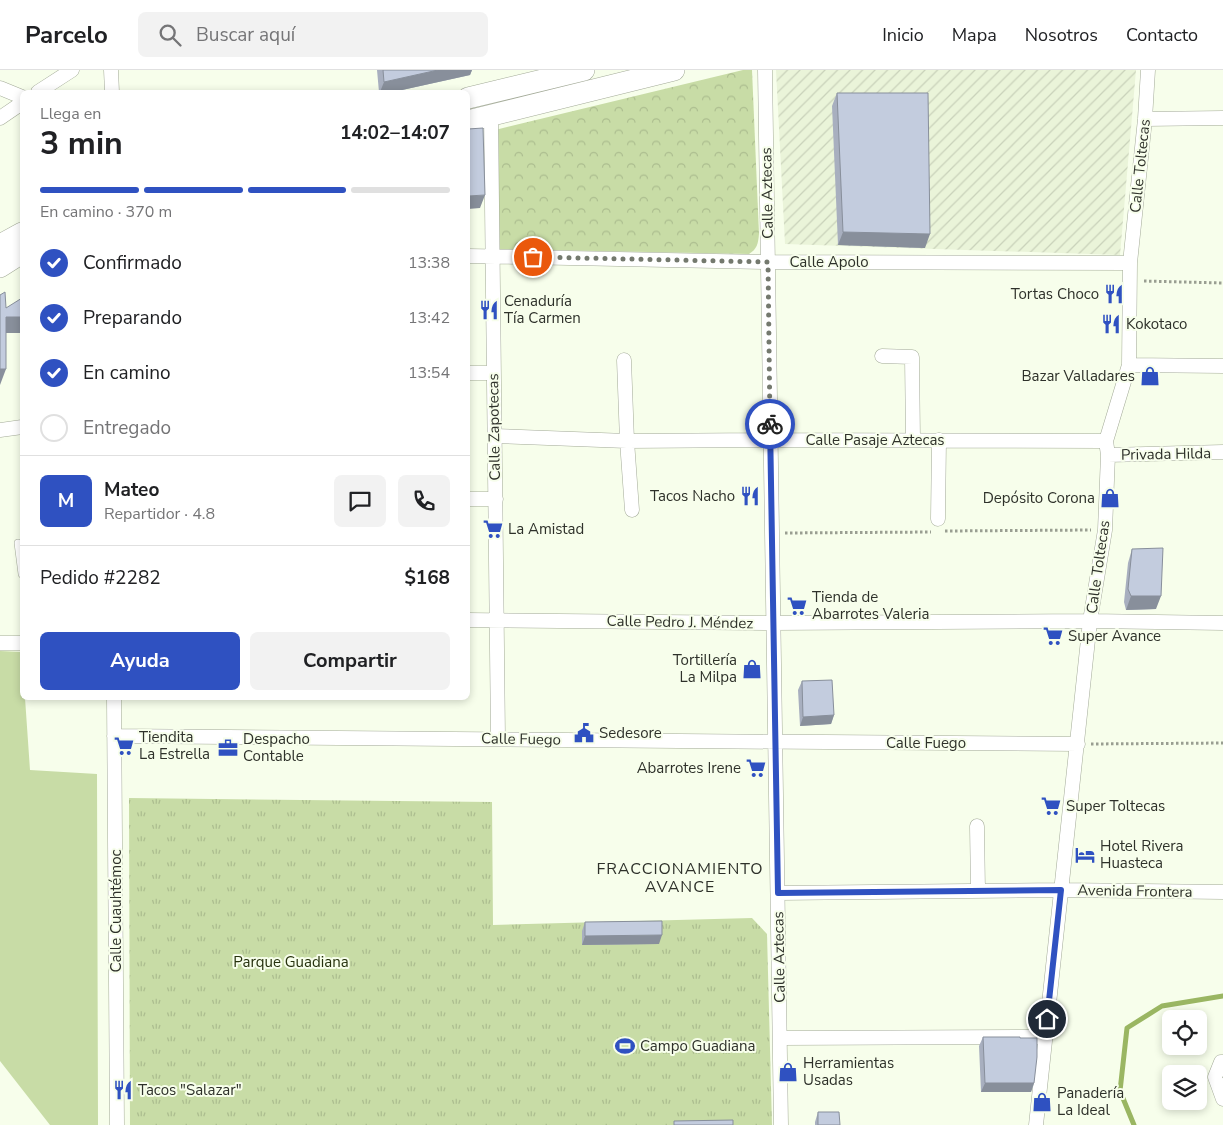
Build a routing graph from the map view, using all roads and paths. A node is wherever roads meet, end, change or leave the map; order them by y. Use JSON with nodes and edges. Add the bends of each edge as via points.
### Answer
{"nodes":[{"id":1,"x":72,"y":70,"type":"edge"},
{"id":2,"x":111,"y":70,"type":"edge"},
{"id":3,"x":584,"y":70,"type":"edge"},
{"id":4,"x":674,"y":70,"type":"edge"},
{"id":5,"x":765,"y":70,"type":"edge"},
{"id":6,"x":1148,"y":70,"type":"edge"},
{"id":7,"x":0,"y":88,"type":"edge"},
{"id":8,"x":41,"y":90,"type":"edge"},
{"id":9,"x":112,"y":90,"type":"edge"},
{"id":10,"x":20,"y":96,"type":"edge"},
{"id":11,"x":470,"y":98,"type":"edge"},
{"id":12,"x":20,"y":104,"type":"edge"},
{"id":13,"x":491,"y":115,"type":"junction"},
{"id":14,"x":0,"y":118,"type":"edge"},
{"id":15,"x":1223,"y":118,"type":"edge"},
{"id":16,"x":1145,"y":119,"type":"junction"},
{"id":17,"x":470,"y":120,"type":"edge"},
{"id":18,"x":20,"y":234,"type":"edge"},
{"id":19,"x":0,"y":246,"type":"edge"},
{"id":20,"x":20,"y":254,"type":"edge"},
{"id":21,"x":470,"y":256,"type":"edge"},
{"id":22,"x":494,"y":256,"type":"junction"},
{"id":23,"x":768,"y":262,"type":"junction"},
{"id":24,"x":1130,"y":263,"type":"junction"},
{"id":25,"x":0,"y":267,"type":"edge"},
{"id":26,"x":1130,"y":281,"type":"junction"},
{"id":27,"x":1223,"y":283,"type":"edge"},
{"id":28,"x":882,"y":356,"type":"dead end"},
{"id":29,"x":624,"y":360,"type":"dead end"},
{"id":30,"x":1129,"y":365,"type":"junction"},
{"id":31,"x":1223,"y":366,"type":"edge"},
{"id":32,"x":470,"y":373,"type":"edge"},
{"id":33,"x":493,"y":373,"type":"junction"},
{"id":34,"x":20,"y":427,"type":"edge"},
{"id":35,"x":0,"y":430,"type":"edge"},
{"id":36,"x":495,"y":436,"type":"junction"},
{"id":37,"x":770,"y":440,"type":"junction"},
{"id":38,"x":913,"y":440,"type":"junction"},
{"id":39,"x":939,"y":440,"type":"junction"},
{"id":40,"x":1106,"y":440,"type":"junction"},
{"id":41,"x":627,"y":441,"type":"junction"},
{"id":42,"x":1223,"y":452,"type":"edge"},
{"id":43,"x":1108,"y":455,"type":"junction"},
{"id":44,"x":470,"y":499,"type":"edge"},
{"id":45,"x":496,"y":499,"type":"junction"},
{"id":46,"x":632,"y":510,"type":"dead end"},
{"id":47,"x":938,"y":519,"type":"dead end"},
{"id":48,"x":18,"y":543,"type":"dead end"},
{"id":49,"x":20,"y":558,"type":"edge"},
{"id":50,"x":470,"y":620,"type":"edge"},
{"id":51,"x":497,"y":620,"type":"junction"},
{"id":52,"x":1090,"y":621,"type":"junction"},
{"id":53,"x":773,"y":623,"type":"junction"},
{"id":54,"x":1223,"y":624,"type":"edge"},
{"id":55,"x":0,"y":643,"type":"edge"},
{"id":56,"x":20,"y":643,"type":"edge"},
{"id":57,"x":114,"y":700,"type":"edge"},
{"id":58,"x":114,"y":736,"type":"junction"},
{"id":59,"x":498,"y":738,"type":"junction"},
{"id":60,"x":775,"y":743,"type":"junction"},
{"id":61,"x":1223,"y":743,"type":"edge"},
{"id":62,"x":1078,"y":744,"type":"junction"},
{"id":63,"x":977,"y":826,"type":"dead end"},
{"id":64,"x":1061,"y":890,"type":"junction"},
{"id":65,"x":978,"y":891,"type":"junction"},
{"id":66,"x":1223,"y":892,"type":"edge"},
{"id":67,"x":778,"y":893,"type":"junction"},
{"id":68,"x":1045,"y":1037,"type":"junction"},
{"id":69,"x":780,"y":1038,"type":"junction"},
{"id":70,"x":1223,"y":1062,"type":"edge"},
{"id":71,"x":1223,"y":1099,"type":"edge"},
{"id":72,"x":117,"y":1125,"type":"edge"},
{"id":73,"x":781,"y":1125,"type":"edge"},
{"id":74,"x":1036,"y":1125,"type":"edge"}],
"edges":[{"from":1,"to":8,"type":"street"},
{"from":2,"to":9,"type":"street"},
{"from":3,"to":11,"type":"main road"},
{"from":4,"to":13,"type":"main road"},
{"from":5,"to":23,"type":"street","name":"Calle Aztecas"},
{"from":6,"to":16,"type":"street","name":"Calle Toltecas"},
{"from":7,"to":10,"type":"street"},
{"from":12,"to":14,"type":"street"},
{"from":13,"to":17,"type":"main road"},
{"from":13,"to":22,"type":"street","name":"Calle Zapotecas"},
{"from":15,"to":16,"type":"street"},
{"from":16,"to":24,"type":"street","name":"Calle Toltecas"},
{"from":18,"to":19,"type":"main road"},
{"from":20,"to":25,"type":"main road"},
{"from":21,"to":22,"type":"street","name":"Calle Apolo"},
{"from":22,"to":23,"type":"street","name":"Calle Apolo"},
{"from":22,"to":33,"type":"street","name":"Calle Zapotecas"},
{"from":23,"to":24,"type":"street","name":"Calle Apolo"},
{"from":23,"to":37,"type":"street","name":"Calle Aztecas"},
{"from":24,"to":26,"type":"street","name":"Calle Toltecas"},
{"from":26,"to":27,"type":"path"},
{"from":26,"to":30,"type":"street","name":"Calle Toltecas"},
{"from":28,"to":38,"type":"street","via":[[912,357]]},
{"from":29,"to":41,"type":"street"},
{"from":30,"to":31,"type":"street"},
{"from":30,"to":40,"type":"street","name":"Calle Toltecas"},
{"from":32,"to":33,"type":"street"},
{"from":33,"to":36,"type":"street","name":"Calle Zapotecas"},
{"from":34,"to":35,"type":"street"},
{"from":36,"to":41,"type":"street","name":"Calle Pasaje Aztecas"},
{"from":36,"to":45,"type":"street","name":"Calle Zapotecas"},
{"from":37,"to":38,"type":"street","name":"Calle Pasaje Aztecas"},
{"from":37,"to":41,"type":"street","name":"Calle Pasaje Aztecas"},
{"from":37,"to":53,"type":"street","name":"Calle Aztecas"},
{"from":38,"to":39,"type":"street","name":"Calle Pasaje Aztecas"},
{"from":39,"to":40,"type":"street","name":"Calle Pasaje Aztecas"},
{"from":39,"to":47,"type":"street"},
{"from":40,"to":43,"type":"street","name":"Calle Toltecas"},
{"from":41,"to":46,"type":"street"},
{"from":42,"to":43,"type":"street","name":"Privada Hilda"},
{"from":43,"to":52,"type":"street","name":"Calle Toltecas","via":[[1105,530]]},
{"from":44,"to":45,"type":"street"},
{"from":45,"to":51,"type":"street","name":"Calle Zapotecas"},
{"from":48,"to":49,"type":"lane"},
{"from":50,"to":51,"type":"street","name":"Calle Pedro J. Méndez"},
{"from":51,"to":53,"type":"street","name":"Calle Pedro J. Méndez"},
{"from":51,"to":59,"type":"street","name":"Calle Zapotecas"},
{"from":52,"to":53,"type":"street","name":"Calle Pedro J. Méndez"},
{"from":52,"to":54,"type":"street","name":"Calle Pedro J. Méndez"},
{"from":52,"to":62,"type":"street","name":"Calle Toltecas"},
{"from":53,"to":60,"type":"street","name":"Calle Aztecas"},
{"from":55,"to":56,"type":"street"},
{"from":57,"to":58,"type":"street","name":"Calle Cuauhtémoc"},
{"from":58,"to":59,"type":"street","name":"Calle Fuego"},
{"from":58,"to":72,"type":"street","name":"Calle Cuauhtémoc"},
{"from":59,"to":60,"type":"street","name":"Calle Fuego"},
{"from":60,"to":62,"type":"street","name":"Calle Fuego"},
{"from":60,"to":67,"type":"street","name":"Calle Aztecas"},
{"from":61,"to":62,"type":"path"},
{"from":62,"to":64,"type":"street","name":"Calle Toltecas"},
{"from":63,"to":65,"type":"street"},
{"from":64,"to":65,"type":"street","name":"Avenida Frontera"},
{"from":64,"to":66,"type":"street","name":"Avenida Frontera"},
{"from":64,"to":68,"type":"street","name":"Calle Toltecas"},
{"from":65,"to":67,"type":"street","name":"Avenida Frontera"},
{"from":67,"to":69,"type":"street","name":"Calle Aztecas"},
{"from":68,"to":69,"type":"street"},
{"from":68,"to":74,"type":"street","name":"Calle Toltecas"},
{"from":69,"to":73,"type":"street","name":"Calle Aztecas"},
{"from":70,"to":71,"type":"street","via":[[1214,1077]]}]}
